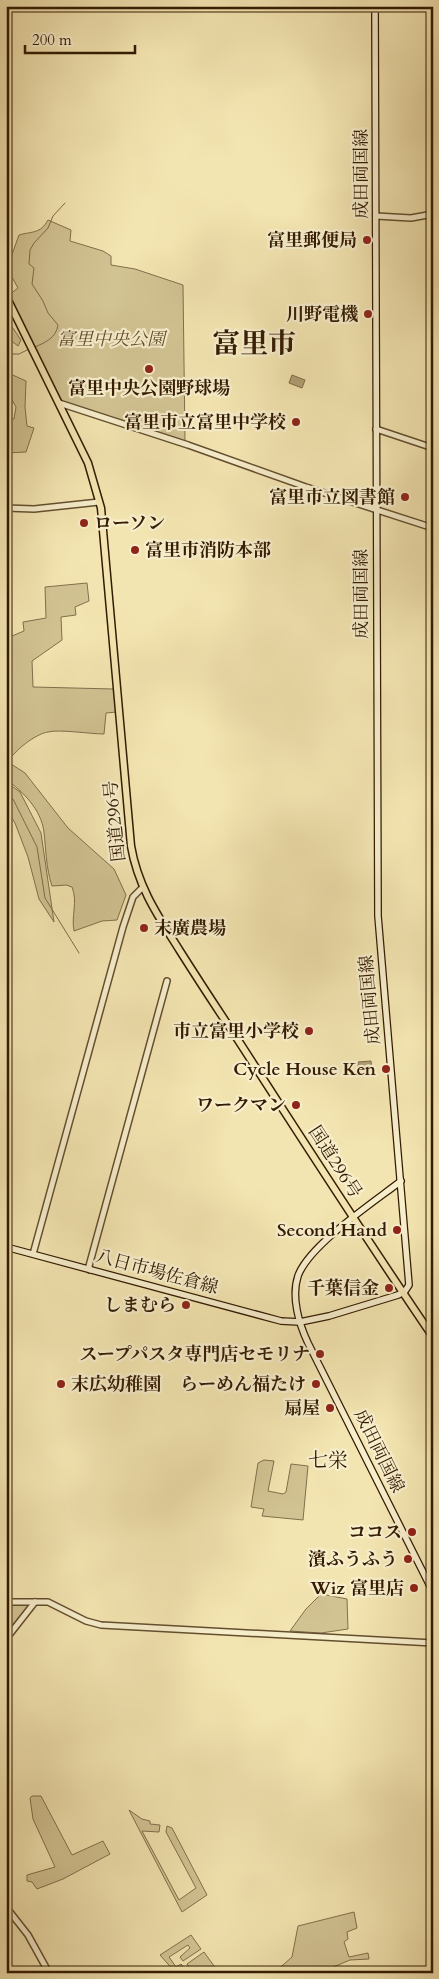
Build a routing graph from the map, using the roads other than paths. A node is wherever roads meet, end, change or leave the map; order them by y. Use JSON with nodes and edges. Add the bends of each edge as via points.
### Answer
{"nodes":[{"id":1,"x":375,"y":6,"type":"edge"},
{"id":2,"x":433,"y":214,"type":"edge"},
{"id":3,"x":376,"y":216,"type":"junction"},
{"id":4,"x":6,"y":296,"type":"edge"},
{"id":5,"x":59,"y":403,"type":"junction"},
{"id":6,"x":376,"y":430,"type":"junction"},
{"id":7,"x":433,"y":448,"type":"edge"},
{"id":8,"x":99,"y":502,"type":"junction"},
{"id":9,"x":6,"y":508,"type":"edge"},
{"id":10,"x":376,"y":509,"type":"junction"},
{"id":11,"x":433,"y":528,"type":"edge"},
{"id":12,"x":142,"y":888,"type":"junction"},
{"id":13,"x":167,"y":981,"type":"dead end"},
{"id":14,"x":401,"y":1181,"type":"junction"},
{"id":15,"x":353,"y":1218,"type":"junction"},
{"id":16,"x":6,"y":1247,"type":"edge"},
{"id":17,"x":33,"y":1254,"type":"junction"},
{"id":18,"x":90,"y":1270,"type":"junction"},
{"id":19,"x":402,"y":1293,"type":"junction"},
{"id":20,"x":300,"y":1322,"type":"junction"},
{"id":21,"x":433,"y":1337,"type":"edge"},
{"id":22,"x":433,"y":1592,"type":"edge"},
{"id":23,"x":6,"y":1602,"type":"edge"},
{"id":24,"x":34,"y":1602,"type":"junction"},
{"id":25,"x":6,"y":1639,"type":"edge"},
{"id":26,"x":433,"y":1643,"type":"edge"},
{"id":27,"x":6,"y":1907,"type":"edge"},
{"id":28,"x":48,"y":1973,"type":"edge"}],
"edges":[{"from":1,"to":3,"type":"main road","name":"成田両国線"},
{"from":2,"to":3,"type":"street","via":[[411,218]]},
{"from":3,"to":6,"type":"main road","name":"成田両国線"},
{"from":4,"to":5,"type":"highway","name":"国道296号"},
{"from":5,"to":8,"type":"highway","name":"国道296号","via":[[88,463]]},
{"from":5,"to":10,"type":"street"},
{"from":6,"to":7,"type":"street"},
{"from":6,"to":10,"type":"main road","name":"成田両国線"},
{"from":8,"to":9,"type":"street","via":[[34,509]]},
{"from":8,"to":12,"type":"highway","name":"国道296号","via":[[131,846]]},
{"from":10,"to":11,"type":"street"},
{"from":10,"to":14,"type":"main road","name":"成田両国線","via":[[378,916]]},
{"from":12,"to":15,"type":"highway","name":"国道296号"},
{"from":12,"to":17,"type":"street","via":[[131,895]]},
{"from":13,"to":18,"type":"street"},
{"from":14,"to":15,"type":"main road","name":"成田両国線"},
{"from":14,"to":19,"type":"main road","name":"成田両国線","via":[[409,1279],[408,1288]]},
{"from":15,"to":19,"type":"highway","name":"国道296号"},
{"from":15,"to":20,"type":"main road","name":"成田両国線","via":[[310,1255],[303,1266],[296,1288]]},
{"from":16,"to":17,"type":"main road","name":"八日市場佐倉線"},
{"from":17,"to":18,"type":"main road","name":"八日市場佐倉線"},
{"from":18,"to":20,"type":"main road","name":"八日市場佐倉線","via":[[272,1320]]},
{"from":19,"to":20,"type":"main road"},
{"from":19,"to":21,"type":"highway","name":"国道296号"},
{"from":20,"to":22,"type":"main road","name":"成田両国線"},
{"from":23,"to":24,"type":"street"},
{"from":24,"to":25,"type":"street"},
{"from":24,"to":26,"type":"street","via":[[55,1605],[101,1625]]},
{"from":27,"to":28,"type":"street","via":[[28,1935]]}]}
